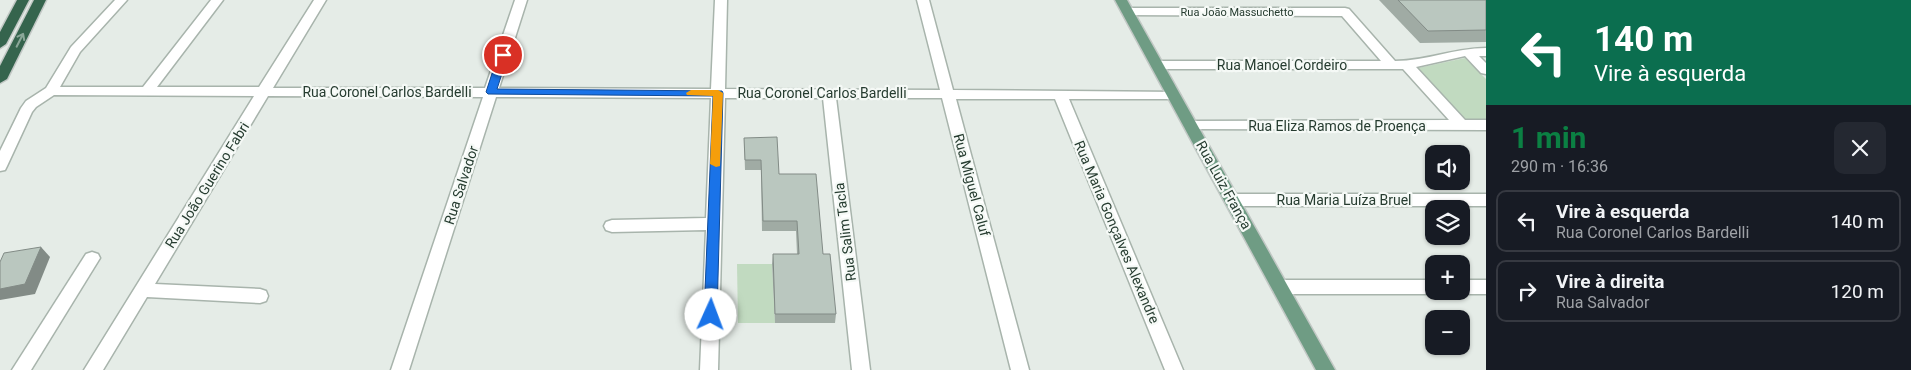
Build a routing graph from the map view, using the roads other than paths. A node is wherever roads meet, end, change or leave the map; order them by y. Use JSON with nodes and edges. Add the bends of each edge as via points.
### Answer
{"nodes":[{"id":1,"x":24,"y":0,"type":"edge"},
{"id":2,"x":40,"y":0,"type":"edge"},
{"id":3,"x":121,"y":0,"type":"edge"},
{"id":4,"x":217,"y":0,"type":"edge"},
{"id":5,"x":320,"y":0,"type":"edge"},
{"id":6,"x":522,"y":0,"type":"edge"},
{"id":7,"x":721,"y":0,"type":"edge"},
{"id":8,"x":923,"y":0,"type":"edge"},
{"id":9,"x":1124,"y":6,"type":"edge"},
{"id":10,"x":0,"y":44,"type":"edge"},
{"id":11,"x":1468,"y":52,"type":"junction"},
{"id":12,"x":1486,"y":52,"type":"edge"},
{"id":13,"x":1157,"y":65,"type":"junction"},
{"id":14,"x":1391,"y":65,"type":"junction"},
{"id":15,"x":1407,"y":65,"type":"junction"},
{"id":16,"x":1486,"y":70,"type":"edge"},
{"id":17,"x":0,"y":79,"type":"edge"},
{"id":18,"x":51,"y":91,"type":"junction"},
{"id":19,"x":146,"y":91,"type":"junction"},
{"id":20,"x":264,"y":91,"type":"junction"},
{"id":21,"x":491,"y":92,"type":"junction"},
{"id":22,"x":718,"y":93,"type":"junction"},
{"id":23,"x":829,"y":93,"type":"junction"},
{"id":24,"x":948,"y":94,"type":"junction"},
{"id":25,"x":1060,"y":94,"type":"junction"},
{"id":26,"x":1174,"y":95,"type":"junction"},
{"id":27,"x":1191,"y":126,"type":"junction"},
{"id":28,"x":1462,"y":126,"type":"junction"},
{"id":29,"x":1485,"y":127,"type":"edge"},
{"id":30,"x":0,"y":166,"type":"edge"},
{"id":31,"x":1232,"y":200,"type":"junction"},
{"id":32,"x":1486,"y":200,"type":"edge"},
{"id":33,"x":714,"y":224,"type":"junction"},
{"id":34,"x":612,"y":226,"type":"dead end"},
{"id":35,"x":92,"y":258,"type":"dead end"},
{"id":36,"x":1280,"y":287,"type":"junction"},
{"id":37,"x":1425,"y":287,"type":"edge"},
{"id":38,"x":1470,"y":287,"type":"edge"},
{"id":39,"x":1486,"y":287,"type":"edge"},
{"id":40,"x":143,"y":290,"type":"junction"},
{"id":41,"x":260,"y":296,"type":"dead end"},
{"id":42,"x":21,"y":370,"type":"edge"},
{"id":43,"x":94,"y":370,"type":"edge"},
{"id":44,"x":400,"y":370,"type":"edge"},
{"id":45,"x":709,"y":370,"type":"edge"},
{"id":46,"x":861,"y":370,"type":"edge"},
{"id":47,"x":1020,"y":370,"type":"edge"},
{"id":48,"x":1174,"y":370,"type":"edge"},
{"id":49,"x":1326,"y":370,"type":"edge"}],
"edges":[{"from":1,"to":10,"type":"highway"},
{"from":17,"to":2,"type":"highway","one_way":true},
{"from":3,"to":18,"type":"street","via":[[75,50]]},
{"from":4,"to":19,"type":"street"},
{"from":5,"to":20,"type":"street","name":"Rua João Guerino Fabri"},
{"from":6,"to":21,"type":"street","name":"Rua Salvador"},
{"from":7,"to":22,"type":"street"},
{"from":8,"to":24,"type":"street","name":"Rua Miguel Caluf"},
{"from":9,"to":13,"type":"main road","name":"Rua Luiz França"},
{"from":9,"to":14,"type":"street","name":"Rua João Massuchetto","via":[[1345,12]]},
{"from":11,"to":12,"type":"street","name":"Rua Manoel Cordeiro"},
{"from":11,"to":15,"type":"street","name":"Rua Manoel Cordeiro"},
{"from":11,"to":16,"type":"street"},
{"from":13,"to":14,"type":"street","name":"Rua Manoel Cordeiro"},
{"from":13,"to":26,"type":"main road","name":"Rua Luiz França"},
{"from":14,"to":15,"type":"street","name":"Rua Manoel Cordeiro"},
{"from":15,"to":28,"type":"street"},
{"from":18,"to":19,"type":"street","name":"Rua Coronel Carlos Bardelli"},
{"from":18,"to":30,"type":"street","via":[[26,110]]},
{"from":19,"to":20,"type":"street","name":"Rua Coronel Carlos Bardelli"},
{"from":20,"to":21,"type":"street","name":"Rua Coronel Carlos Bardelli"},
{"from":20,"to":40,"type":"street","name":"Rua João Guerino Fabri"},
{"from":21,"to":22,"type":"street","name":"Rua Coronel Carlos Bardelli"},
{"from":21,"to":44,"type":"street","name":"Rua Salvador"},
{"from":22,"to":23,"type":"street","name":"Rua Coronel Carlos Bardelli"},
{"from":22,"to":33,"type":"street"},
{"from":23,"to":24,"type":"street","name":"Rua Coronel Carlos Bardelli"},
{"from":23,"to":46,"type":"street","name":"Rua Salim Tacla"},
{"from":24,"to":25,"type":"street","name":"Rua Coronel Carlos Bardelli"},
{"from":24,"to":47,"type":"street","name":"Rua Miguel Caluf"},
{"from":25,"to":26,"type":"street","name":"Rua Coronel Carlos Bardelli"},
{"from":25,"to":48,"type":"street","name":"Rua Maria Gonçalves Alexandre"},
{"from":26,"to":27,"type":"main road","name":"Rua Luiz França"},
{"from":27,"to":28,"type":"street","name":"Rua Eliza Ramos de Proença"},
{"from":27,"to":31,"type":"main road","name":"Rua Luiz França"},
{"from":28,"to":29,"type":"street","name":"Rua Eliza Ramos de Proença"},
{"from":31,"to":32,"type":"street","name":"Rua Maria Luíza Bruel"},
{"from":31,"to":36,"type":"main road","name":"Rua Luiz França"},
{"from":33,"to":34,"type":"street"},
{"from":33,"to":45,"type":"street"},
{"from":35,"to":42,"type":"street"},
{"from":36,"to":37,"type":"street"},
{"from":36,"to":49,"type":"main road","name":"Rua Luiz França"},
{"from":38,"to":39,"type":"street"},
{"from":40,"to":41,"type":"street"},
{"from":40,"to":43,"type":"street","name":"Rua João Guerino Fabri"}]}
